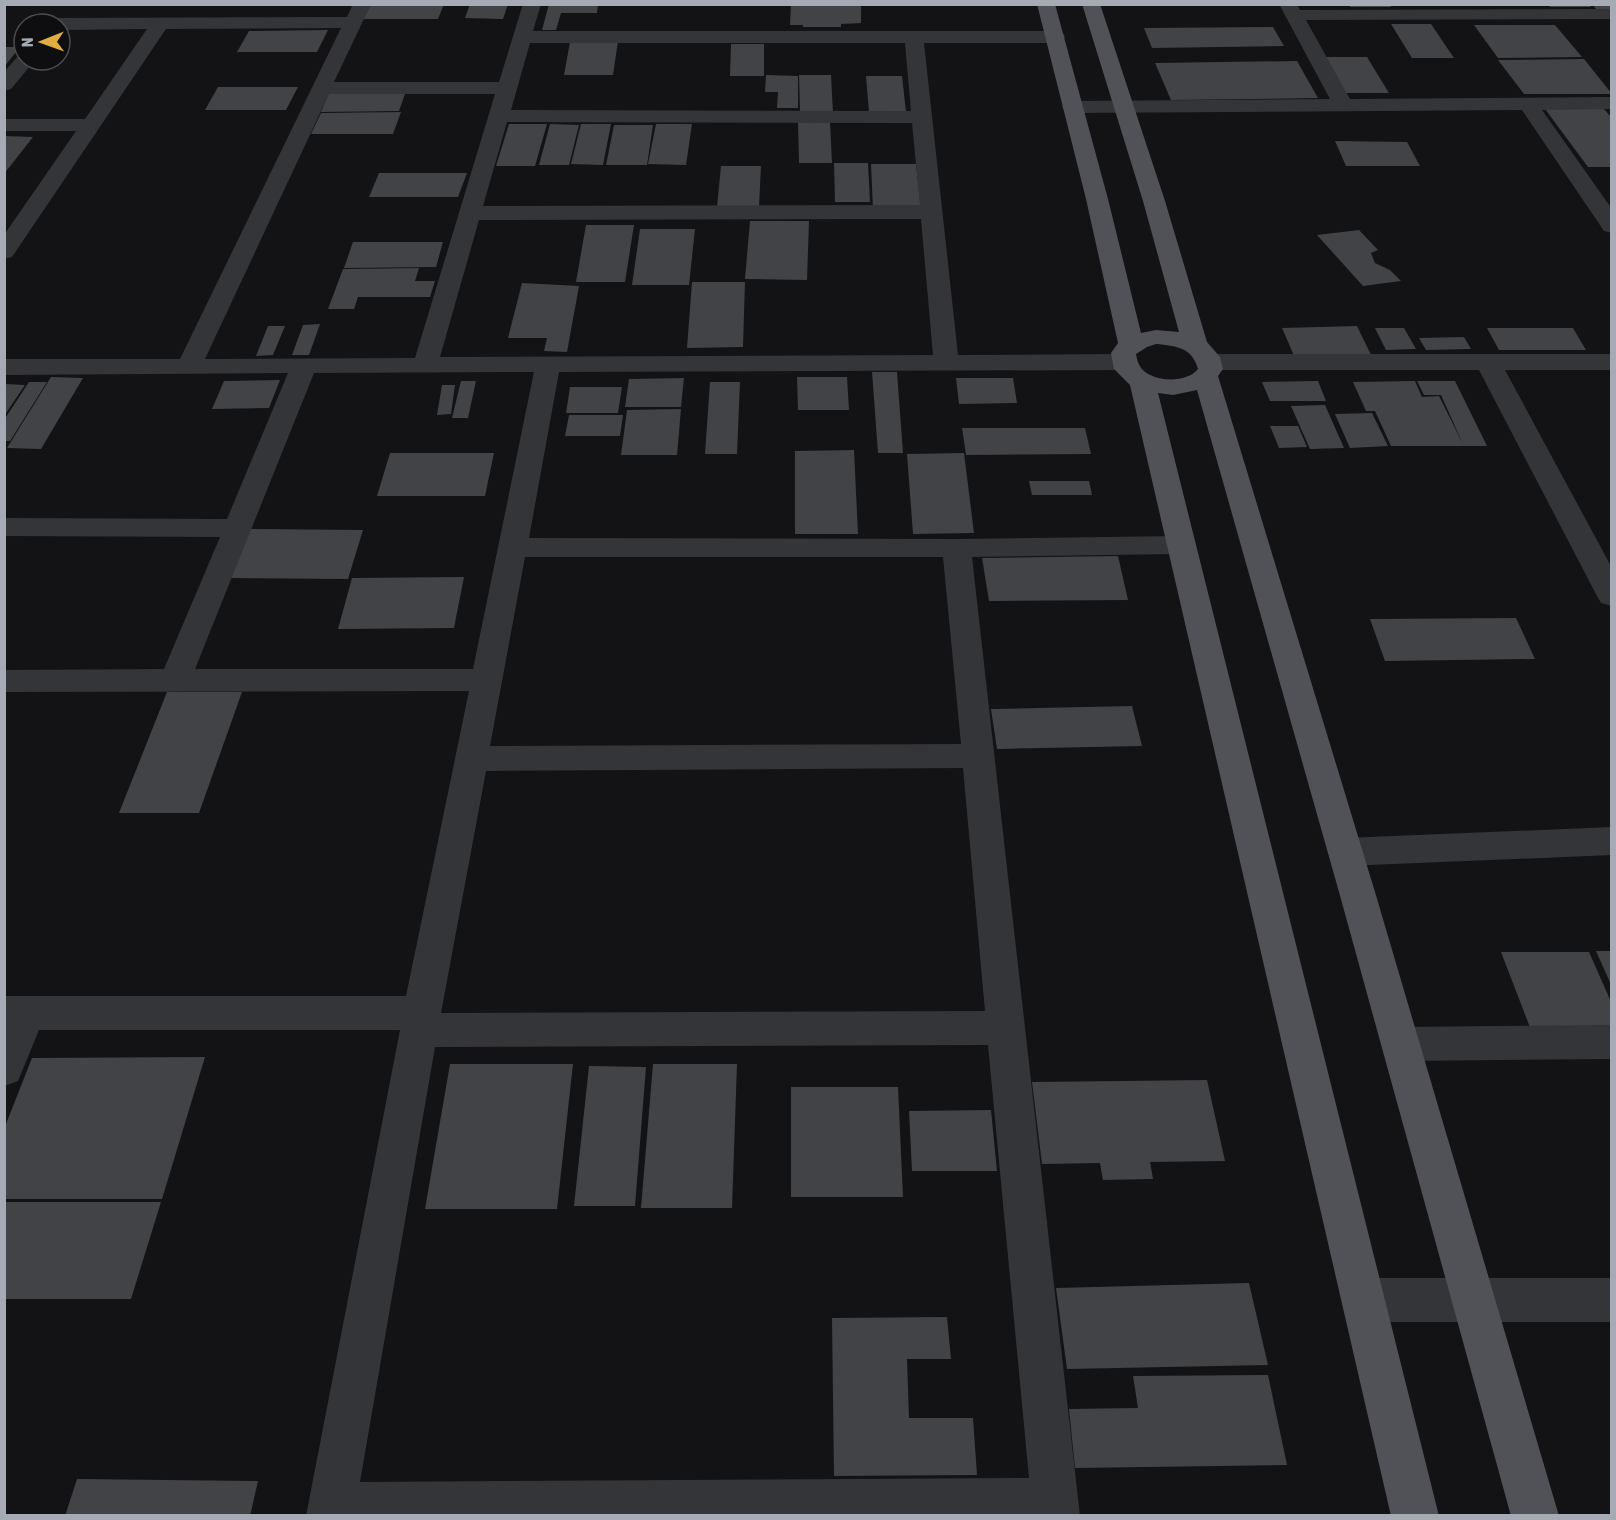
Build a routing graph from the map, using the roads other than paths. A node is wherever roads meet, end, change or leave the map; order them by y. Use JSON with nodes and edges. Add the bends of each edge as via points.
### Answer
{"nodes":[{"id":1,"x":532,"y":4,"type":"edge"},
{"id":2,"x":1046,"y":4,"type":"edge"},
{"id":3,"x":1091,"y":4,"type":"edge"},
{"id":4,"x":1291,"y":10,"type":"edge"},
{"id":5,"x":358,"y":14,"type":"edge"},
{"id":6,"x":1611,"y":14,"type":"edge"},
{"id":7,"x":72,"y":24,"type":"edge"},
{"id":8,"x":160,"y":24,"type":"junction"},
{"id":9,"x":522,"y":37,"type":"junction"},
{"id":10,"x":914,"y":37,"type":"junction"},
{"id":11,"x":1056,"y":37,"type":"junction"},
{"id":12,"x":15,"y":72,"type":"edge"},
{"id":13,"x":4,"y":85,"type":"edge"},
{"id":14,"x":322,"y":88,"type":"junction"},
{"id":15,"x":507,"y":88,"type":"junction"},
{"id":16,"x":1611,"y":103,"type":"edge"},
{"id":17,"x":1528,"y":104,"type":"junction"},
{"id":18,"x":1343,"y":105,"type":"junction"},
{"id":19,"x":1072,"y":107,"type":"junction"},
{"id":20,"x":1123,"y":107,"type":"junction"},
{"id":21,"x":499,"y":116,"type":"junction"},
{"id":22,"x":922,"y":117,"type":"junction"},
{"id":23,"x":4,"y":125,"type":"edge"},
{"id":24,"x":91,"y":125,"type":"junction"},
{"id":25,"x":931,"y":212,"type":"junction"},
{"id":26,"x":470,"y":213,"type":"junction"},
{"id":27,"x":1611,"y":226,"type":"edge"},
{"id":28,"x":13,"y":227,"type":"edge"},
{"id":29,"x":4,"y":252,"type":"edge"},
{"id":30,"x":1203,"y":362,"type":"junction"},
{"id":31,"x":1488,"y":362,"type":"junction"},
{"id":32,"x":1611,"y":362,"type":"edge"},
{"id":33,"x":946,"y":363,"type":"junction"},
{"id":34,"x":1132,"y":363,"type":"junction"},
{"id":35,"x":425,"y":365,"type":"junction"},
{"id":36,"x":548,"y":365,"type":"junction"},
{"id":37,"x":189,"y":366,"type":"junction"},
{"id":38,"x":304,"y":366,"type":"junction"},
{"id":39,"x":4,"y":367,"type":"edge"},
{"id":40,"x":4,"y":527,"type":"edge"},
{"id":41,"x":237,"y":528,"type":"junction"},
{"id":42,"x":1181,"y":545,"type":"junction"},
{"id":43,"x":513,"y":547,"type":"junction"},
{"id":44,"x":957,"y":548,"type":"junction"},
{"id":45,"x":1601,"y":556,"type":"edge"},
{"id":46,"x":1611,"y":596,"type":"edge"},
{"id":47,"x":487,"y":680,"type":"junction"},
{"id":48,"x":4,"y":681,"type":"edge"},
{"id":49,"x":175,"y":681,"type":"junction"},
{"id":50,"x":979,"y":756,"type":"junction"},
{"id":51,"x":471,"y":759,"type":"junction"},
{"id":52,"x":1611,"y":841,"type":"edge"},
{"id":53,"x":1345,"y":852,"type":"junction"},
{"id":54,"x":15,"y":1013,"type":"edge"},
{"id":55,"x":421,"y":1021,"type":"junction"},
{"id":56,"x":1006,"y":1028,"type":"junction"},
{"id":57,"x":1611,"y":1042,"type":"edge"},
{"id":58,"x":1401,"y":1044,"type":"junction"},
{"id":59,"x":4,"y":1069,"type":"edge"},
{"id":60,"x":1611,"y":1299,"type":"edge"},
{"id":61,"x":1364,"y":1300,"type":"junction"},
{"id":62,"x":1474,"y":1300,"type":"junction"},
{"id":63,"x":1055,"y":1509,"type":"edge"},
{"id":64,"x":331,"y":1511,"type":"edge"},
{"id":65,"x":1415,"y":1515,"type":"edge"},
{"id":66,"x":1535,"y":1515,"type":"edge"}],
"edges":[{"from":1,"to":9,"type":"street"},
{"from":2,"to":11,"type":"main road"},
{"from":3,"to":20,"type":"main road"},
{"from":4,"to":6,"type":"street"},
{"from":4,"to":18,"type":"street"},
{"from":5,"to":8,"type":"street"},
{"from":5,"to":14,"type":"street"},
{"from":7,"to":8,"type":"street"},
{"from":8,"to":24,"type":"street"},
{"from":9,"to":10,"type":"street"},
{"from":9,"to":15,"type":"street"},
{"from":10,"to":11,"type":"street"},
{"from":10,"to":22,"type":"street"},
{"from":11,"to":19,"type":"main road"},
{"from":12,"to":13,"type":"street"},
{"from":14,"to":15,"type":"street"},
{"from":14,"to":37,"type":"street"},
{"from":15,"to":21,"type":"street"},
{"from":16,"to":17,"type":"street"},
{"from":17,"to":18,"type":"street"},
{"from":17,"to":27,"type":"street"},
{"from":18,"to":20,"type":"street"},
{"from":19,"to":20,"type":"street"},
{"from":19,"to":34,"type":"main road","via":[[1097,199]]},
{"from":20,"to":30,"type":"main road"},
{"from":21,"to":22,"type":"street"},
{"from":21,"to":26,"type":"street"},
{"from":22,"to":25,"type":"street"},
{"from":23,"to":24,"type":"street"},
{"from":24,"to":28,"type":"street"},
{"from":25,"to":26,"type":"street"},
{"from":25,"to":33,"type":"street"},
{"from":26,"to":35,"type":"street"},
{"from":28,"to":29,"type":"street"},
{"from":30,"to":31,"type":"street"},
{"from":30,"to":34,"type":"main road","via":[[1191,386],[1177,388],[1157,386]]},
{"from":30,"to":34,"type":"main road","via":[[1175,338],[1156,337],[1143,339]]},
{"from":30,"to":53,"type":"main road"},
{"from":31,"to":32,"type":"street"},
{"from":31,"to":45,"type":"street"},
{"from":33,"to":34,"type":"street"},
{"from":33,"to":36,"type":"street"},
{"from":34,"to":42,"type":"main road"},
{"from":35,"to":36,"type":"street"},
{"from":35,"to":38,"type":"street"},
{"from":36,"to":43,"type":"street"},
{"from":37,"to":38,"type":"street"},
{"from":37,"to":39,"type":"street"},
{"from":38,"to":41,"type":"street"},
{"from":40,"to":41,"type":"street"},
{"from":41,"to":49,"type":"street"},
{"from":42,"to":44,"type":"street"},
{"from":42,"to":61,"type":"main road"},
{"from":43,"to":44,"type":"street"},
{"from":43,"to":47,"type":"street"},
{"from":44,"to":50,"type":"street"},
{"from":45,"to":46,"type":"street"},
{"from":47,"to":49,"type":"street"},
{"from":47,"to":51,"type":"street"},
{"from":48,"to":49,"type":"street"},
{"from":50,"to":51,"type":"street"},
{"from":50,"to":56,"type":"street"},
{"from":51,"to":55,"type":"street"},
{"from":52,"to":53,"type":"street"},
{"from":53,"to":58,"type":"main road"},
{"from":54,"to":55,"type":"street"},
{"from":54,"to":59,"type":"street"},
{"from":55,"to":56,"type":"street"},
{"from":55,"to":64,"type":"street"},
{"from":56,"to":63,"type":"street"},
{"from":57,"to":58,"type":"street"},
{"from":58,"to":62,"type":"main road"},
{"from":60,"to":62,"type":"street"},
{"from":61,"to":62,"type":"street"},
{"from":61,"to":65,"type":"main road"},
{"from":62,"to":66,"type":"main road"},
{"from":63,"to":64,"type":"street"}]}
